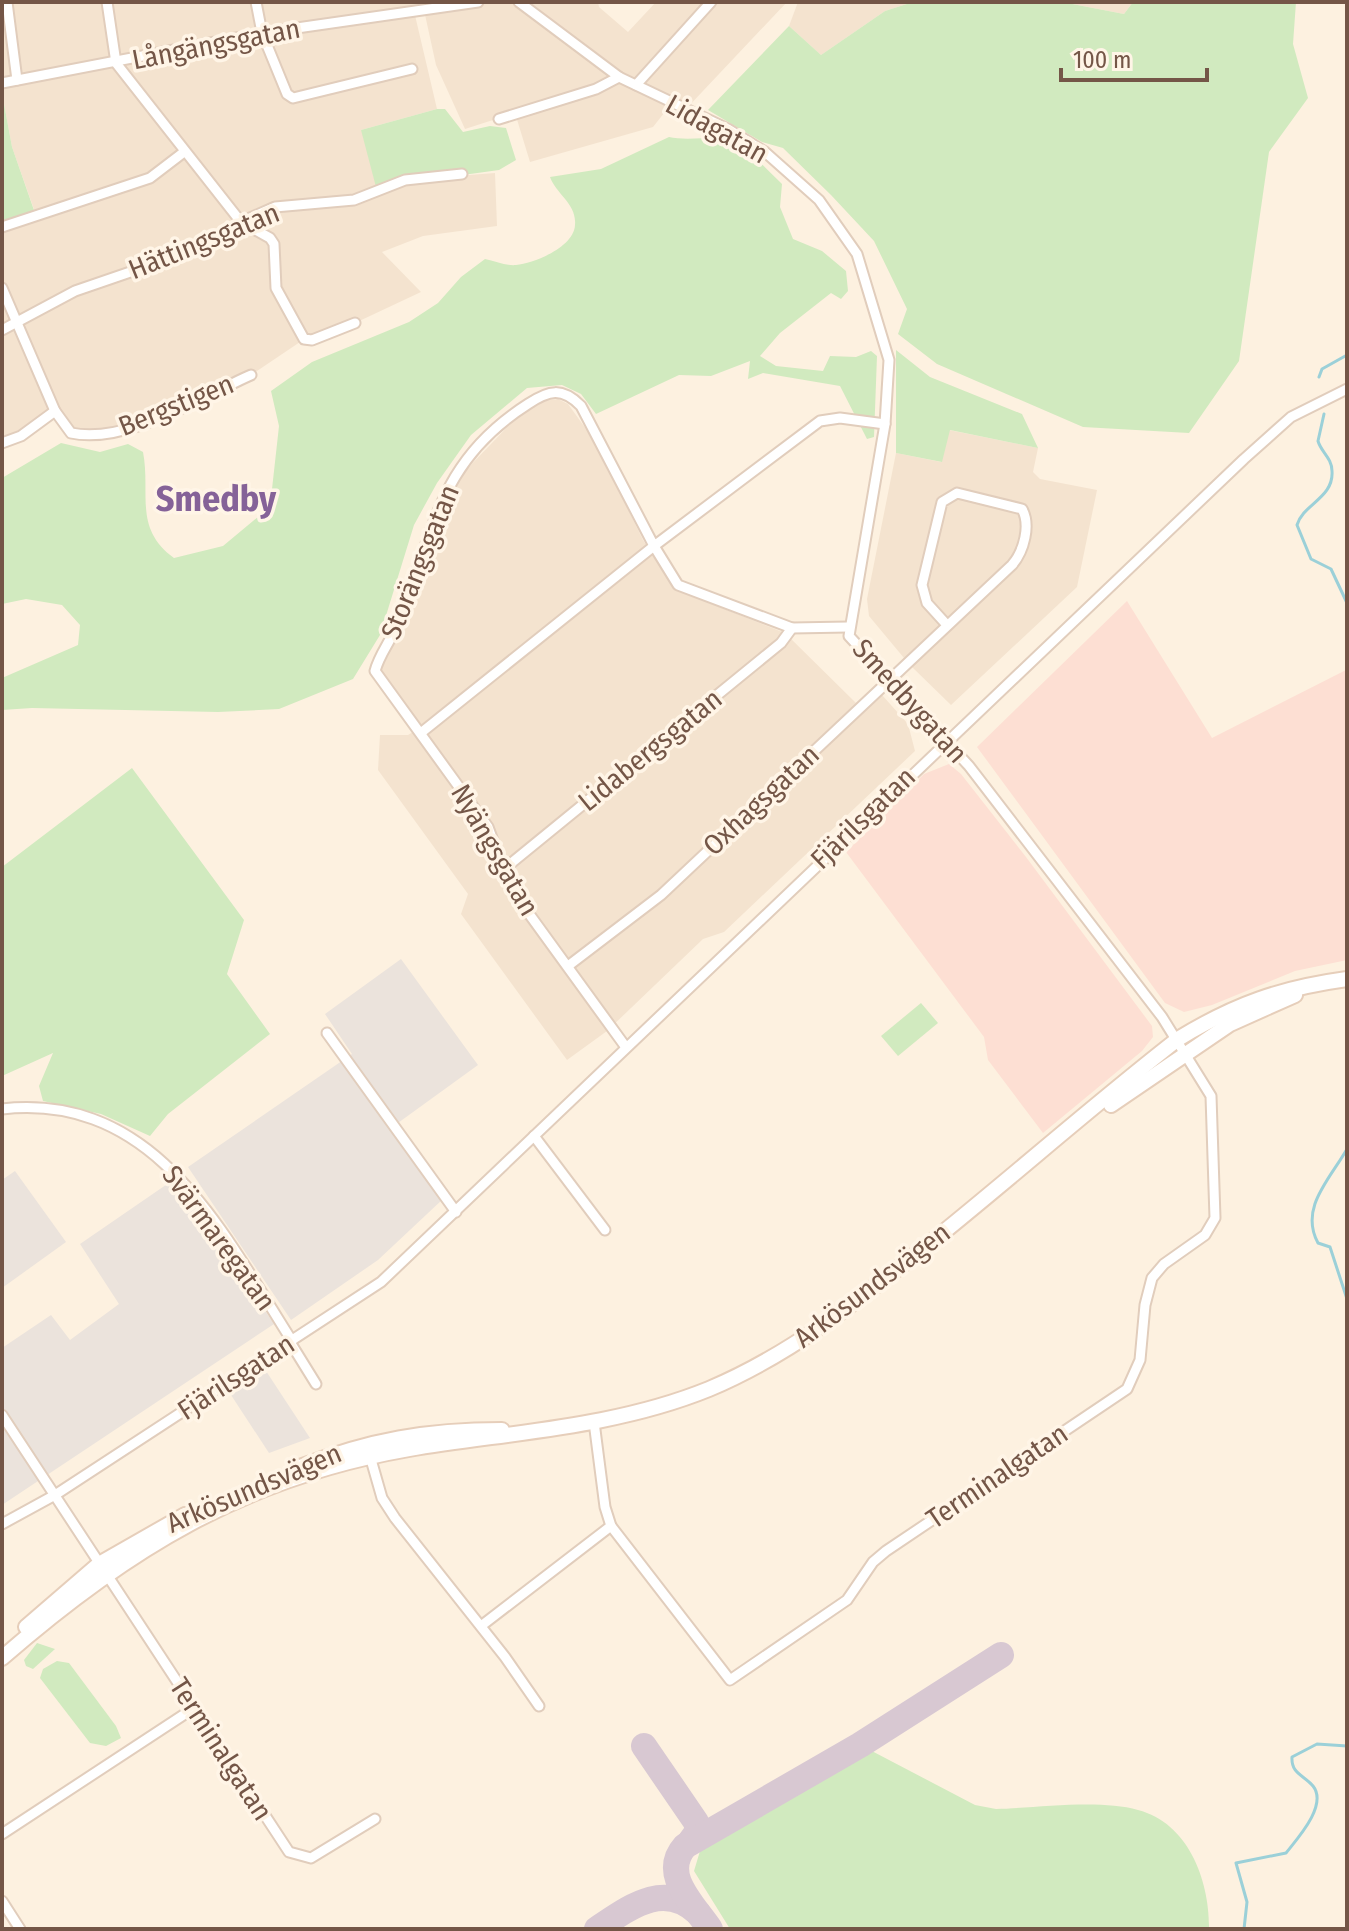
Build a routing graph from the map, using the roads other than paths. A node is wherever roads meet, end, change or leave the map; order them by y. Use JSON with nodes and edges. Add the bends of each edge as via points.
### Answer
{"nodes":[{"id":1,"x":7,"y":2,"type":"edge"},
{"id":2,"x":107,"y":2,"type":"edge"},
{"id":3,"x":256,"y":2,"type":"edge"},
{"id":4,"x":478,"y":2,"type":"edge"},
{"id":5,"x":519,"y":2,"type":"edge"},
{"id":6,"x":711,"y":2,"type":"edge"},
{"id":7,"x":262,"y":33,"type":"junction"},
{"id":8,"x":116,"y":63,"type":"junction"},
{"id":9,"x":412,"y":69,"type":"dead end"},
{"id":10,"x":619,"y":77,"type":"junction"},
{"id":11,"x":17,"y":80,"type":"junction"},
{"id":12,"x":2,"y":83,"type":"edge"},
{"id":13,"x":636,"y":85,"type":"junction"},
{"id":14,"x":499,"y":119,"type":"dead end"},
{"id":15,"x":184,"y":152,"type":"junction"},
{"id":16,"x":462,"y":174,"type":"dead end"},
{"id":17,"x":241,"y":222,"type":"junction"},
{"id":18,"x":2,"y":227,"type":"edge"},
{"id":19,"x":2,"y":288,"type":"edge"},
{"id":20,"x":17,"y":323,"type":"junction"},
{"id":21,"x":355,"y":323,"type":"dead end"},
{"id":22,"x":2,"y":330,"type":"edge"},
{"id":23,"x":251,"y":375,"type":"dead end"},
{"id":24,"x":1347,"y":389,"type":"edge"},
{"id":25,"x":55,"y":411,"type":"junction"},
{"id":26,"x":885,"y":424,"type":"junction"},
{"id":27,"x":2,"y":443,"type":"edge"},
{"id":28,"x":654,"y":546,"type":"junction"},
{"id":29,"x":947,"y":625,"type":"junction"},
{"id":30,"x":848,"y":627,"type":"junction"},
{"id":31,"x":792,"y":628,"type":"junction"},
{"id":32,"x":888,"y":680,"type":"junction"},
{"id":33,"x":422,"y":732,"type":"junction"},
{"id":34,"x":945,"y":740,"type":"junction"},
{"id":35,"x":504,"y":869,"type":"junction"},
{"id":36,"x":568,"y":966,"type":"junction"},
{"id":37,"x":1344,"y":979,"type":"edge"},
{"id":38,"x":327,"y":1033,"type":"dead end"},
{"id":39,"x":625,"y":1046,"type":"junction"},
{"id":40,"x":1182,"y":1046,"type":"junction"},
{"id":41,"x":2,"y":1109,"type":"edge"},
{"id":42,"x":534,"y":1136,"type":"junction"},
{"id":43,"x":456,"y":1212,"type":"junction"},
{"id":44,"x":605,"y":1230,"type":"dead end"},
{"id":45,"x":291,"y":1341,"type":"junction"},
{"id":46,"x":316,"y":1384,"type":"dead end"},
{"id":47,"x":2,"y":1415,"type":"edge"},
{"id":48,"x":594,"y":1422,"type":"junction"},
{"id":49,"x":368,"y":1450,"type":"junction"},
{"id":50,"x":55,"y":1495,"type":"junction"},
{"id":51,"x":2,"y":1524,"type":"edge"},
{"id":52,"x":611,"y":1526,"type":"junction"},
{"id":53,"x":103,"y":1570,"type":"junction"},
{"id":54,"x":481,"y":1626,"type":"junction"},
{"id":55,"x":2,"y":1649,"type":"edge"},
{"id":56,"x":2,"y":1658,"type":"edge"},
{"id":57,"x":539,"y":1706,"type":"dead end"},
{"id":58,"x":194,"y":1708,"type":"junction"},
{"id":59,"x":375,"y":1819,"type":"dead end"},
{"id":60,"x":2,"y":1834,"type":"edge"},
{"id":61,"x":2,"y":1901,"type":"edge"},
{"id":62,"x":20,"y":1929,"type":"edge"}],
"edges":[{"from":1,"to":11,"type":"street"},
{"from":2,"to":8,"type":"street"},
{"from":3,"to":7,"type":"street"},
{"from":4,"to":7,"type":"street","name":"Långängsgatan"},
{"from":5,"to":10,"type":"street","name":"Lidagatan"},
{"from":6,"to":13,"type":"street"},
{"from":7,"to":8,"type":"street","name":"Långängsgatan"},
{"from":7,"to":9,"type":"street","via":[[293,98]]},
{"from":8,"to":11,"type":"street","name":"Långängsgatan"},
{"from":8,"to":15,"type":"street"},
{"from":10,"to":13,"type":"street","name":"Lidagatan"},
{"from":10,"to":14,"type":"street"},
{"from":11,"to":12,"type":"street","name":"Långängsgatan"},
{"from":13,"to":26,"type":"street","name":"Lidagatan","via":[[765,152],[819,200],[857,254],[883,334],[889,360]]},
{"from":15,"to":17,"type":"street"},
{"from":15,"to":18,"type":"street","via":[[150,178]]},
{"from":16,"to":17,"type":"street","name":"Hättingsgatan","via":[[405,180],[354,200],[275,207]]},
{"from":17,"to":20,"type":"street","name":"Hättingsgatan","via":[[203,247],[75,291]]},
{"from":17,"to":21,"type":"street","via":[[274,244],[276,288],[304,339]]},
{"from":19,"to":20,"type":"street","name":"Bergstigen"},
{"from":20,"to":22,"type":"street","name":"Hättingsgatan"},
{"from":20,"to":25,"type":"street","name":"Bergstigen"},
{"from":23,"to":25,"type":"street","name":"Bergstigen","via":[[153,420],[107,433],[71,433]]},
{"from":24,"to":34,"type":"street","name":"Fjärilsgatan","via":[[1312,404],[1265,439]]},
{"from":25,"to":27,"type":"street"},
{"from":26,"to":28,"type":"street","via":[[820,421]]},
{"from":26,"to":30,"type":"street","name":"Lidagatan"},
{"from":28,"to":31,"type":"street","name":"Smedbygatan","via":[[678,585]]},
{"from":28,"to":33,"type":"street"},
{"from":28,"to":33,"type":"street","name":"Storängsgatan","via":[[581,406],[560,391],[546,392],[508,417],[460,466],[434,514],[397,627],[375,671]]},
{"from":29,"to":29,"type":"street","name":"Oxhagsgatan","via":[[1019,556],[1027,519],[1022,509],[957,493],[942,502],[922,585],[927,603]]},
{"from":29,"to":32,"type":"street","name":"Oxhagsgatan"},
{"from":30,"to":31,"type":"street","name":"Smedbygatan"},
{"from":30,"to":32,"type":"street","name":"Smedbygatan","via":[[853,645]]},
{"from":31,"to":35,"type":"street","name":"Lidabergsgatan","via":[[781,643]]},
{"from":32,"to":34,"type":"street","name":"Smedbygatan"},
{"from":32,"to":36,"type":"street","name":"Oxhagsgatan","via":[[661,895]]},
{"from":33,"to":35,"type":"street","name":"Nyängsgatan","via":[[488,827]]},
{"from":34,"to":39,"type":"street","name":"Fjärilsgatan"},
{"from":34,"to":40,"type":"street","name":"Smedbygatan"},
{"from":35,"to":36,"type":"street","name":"Nyängsgatan","via":[[511,889]]},
{"from":36,"to":39,"type":"street","name":"Nyängsgatan"},
{"from":37,"to":40,"type":"main road","name":"Arkösundsvägen","via":[[1251,1013]]},
{"from":38,"to":43,"type":"street"},
{"from":39,"to":42,"type":"street","name":"Fjärilsgatan"},
{"from":40,"to":48,"type":"main road","name":"Arkösundsvägen","via":[[841,1313],[778,1355],[691,1395]]},
{"from":40,"to":52,"type":"street","name":"Terminalgatan","via":[[1211,1096],[1217,1210],[1205,1235],[1152,1278],[1136,1374],[1117,1398],[886,1551],[847,1600],[730,1680]]},
{"from":41,"to":45,"type":"street","name":"Svärmaregatan","via":[[63,1111],[104,1123],[147,1146],[193,1193]]},
{"from":42,"to":43,"type":"street","name":"Fjärilsgatan"},
{"from":42,"to":44,"type":"street"},
{"from":43,"to":45,"type":"street","name":"Fjärilsgatan","via":[[381,1282]]},
{"from":45,"to":46,"type":"street","name":"Svärmaregatan"},
{"from":45,"to":50,"type":"street","name":"Fjärilsgatan"},
{"from":47,"to":50,"type":"street","name":"Terminalgatan"},
{"from":48,"to":49,"type":"main road","name":"Arkösundsvägen","via":[[546,1429],[439,1431]]},
{"from":48,"to":52,"type":"street","name":"Terminalgatan"},
{"from":49,"to":53,"type":"main road","name":"Arkösundsvägen","via":[[210,1503],[150,1532]]},
{"from":49,"to":54,"type":"street","via":[[382,1498]]},
{"from":50,"to":51,"type":"street","name":"Fjärilsgatan"},
{"from":50,"to":53,"type":"street","name":"Terminalgatan"},
{"from":52,"to":54,"type":"street"},
{"from":53,"to":55,"type":"main road","name":"Arkösundsvägen"},
{"from":53,"to":56,"type":"main road","name":"Arkösundsvägen"},
{"from":53,"to":58,"type":"street","name":"Terminalgatan"},
{"from":54,"to":57,"type":"street"},
{"from":58,"to":59,"type":"street","name":"Terminalgatan","via":[[289,1852],[311,1858]]},
{"from":58,"to":60,"type":"street"},
{"from":61,"to":62,"type":"street"}]}
